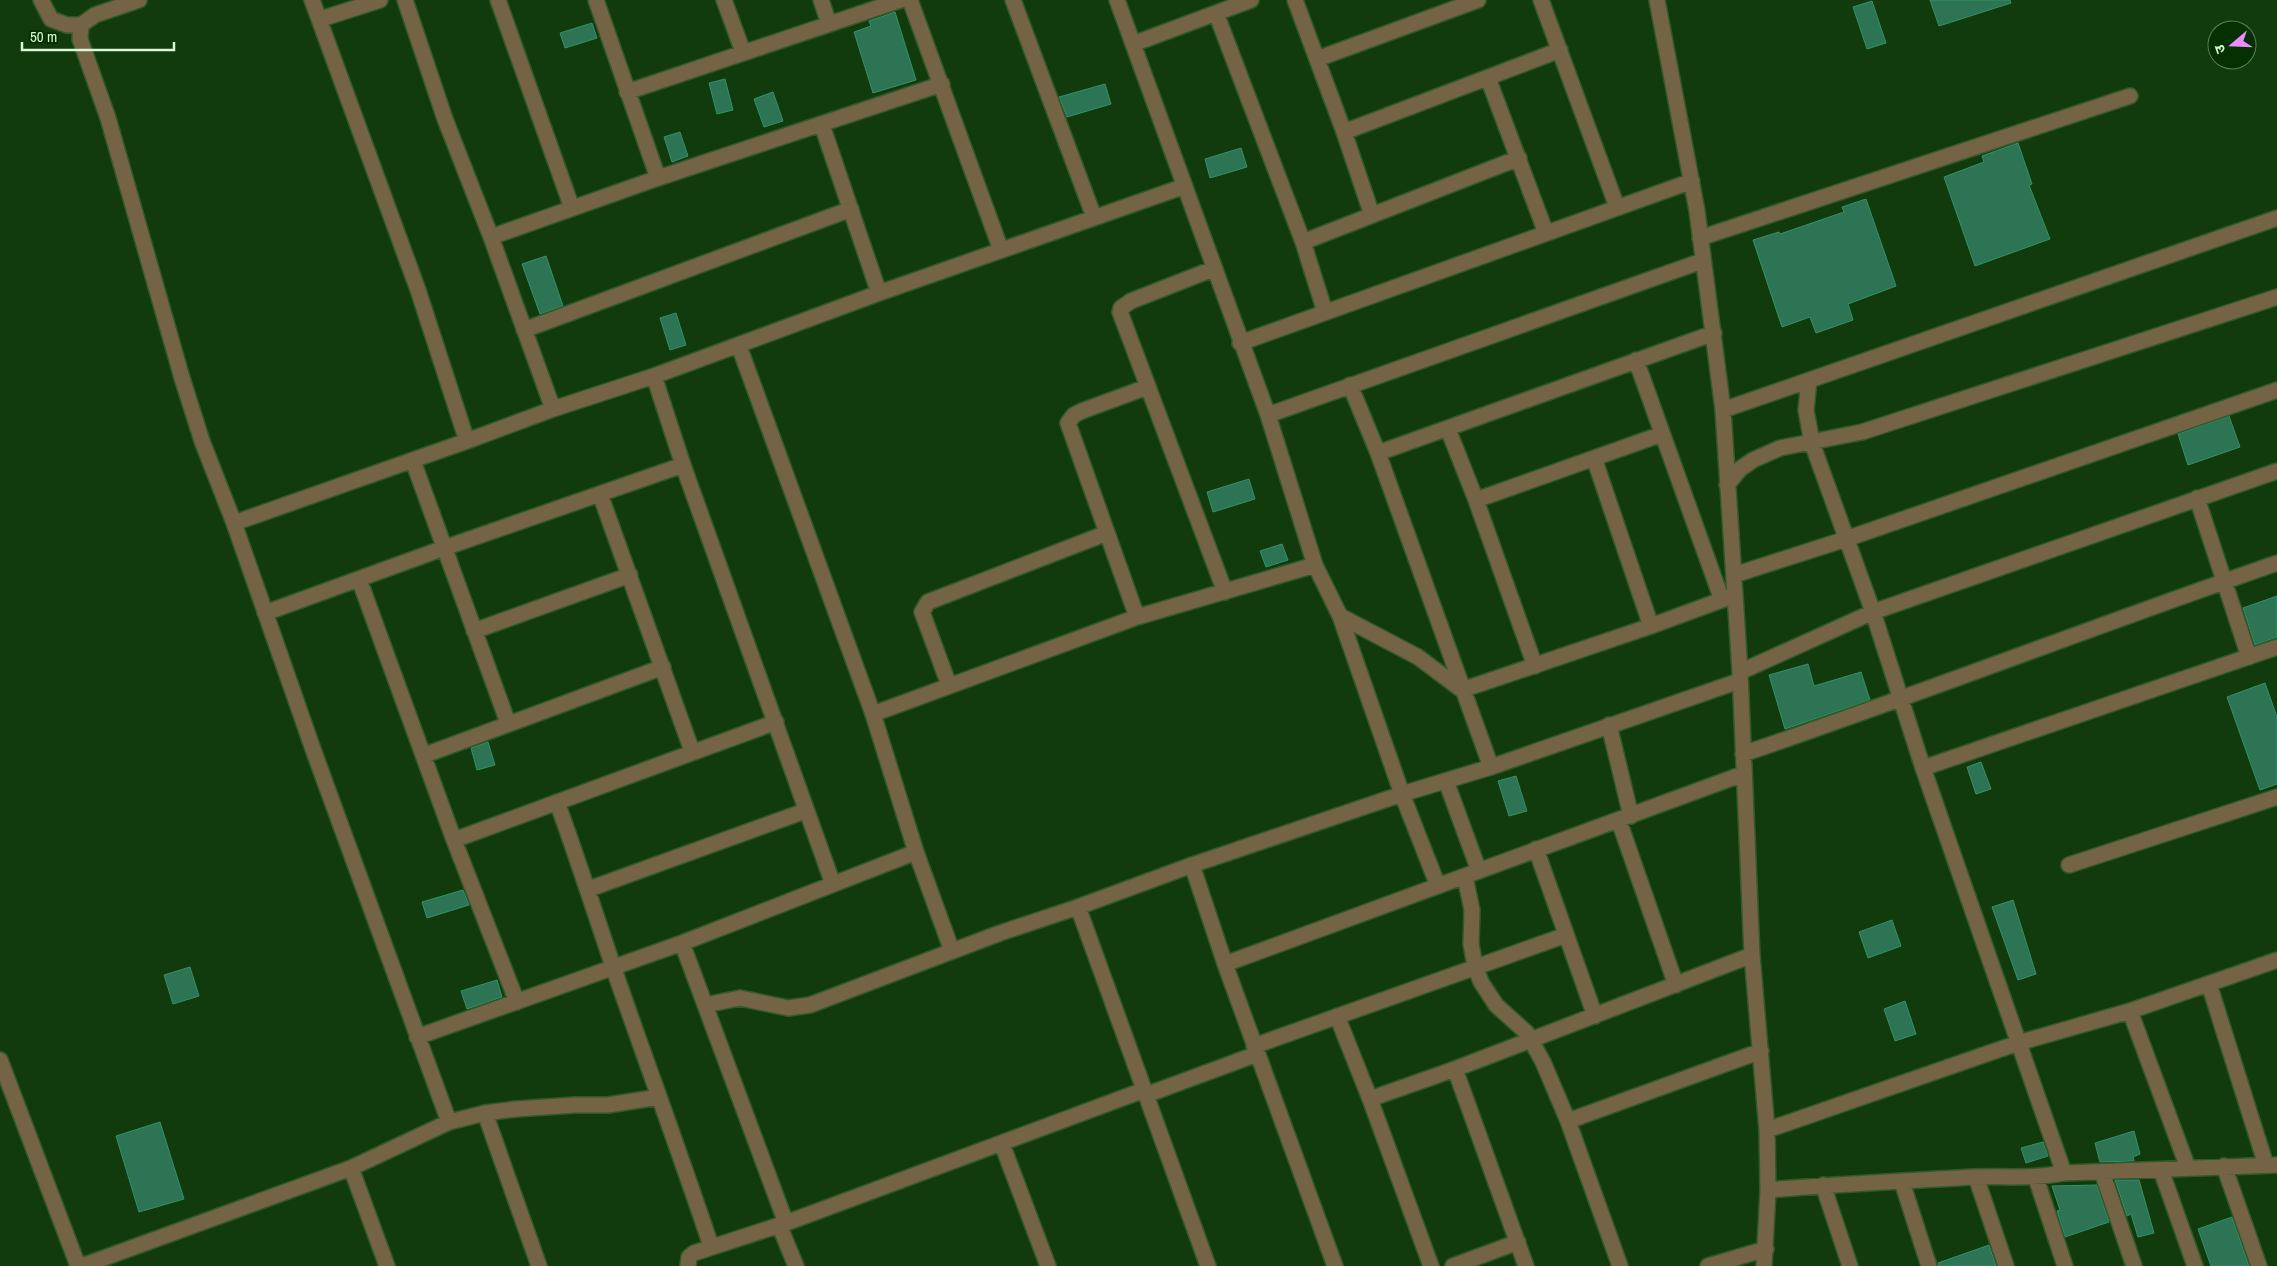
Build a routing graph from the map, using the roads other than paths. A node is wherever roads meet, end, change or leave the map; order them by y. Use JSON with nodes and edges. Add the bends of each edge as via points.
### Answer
{"nodes":[{"id":1,"x":41,"y":0,"type":"edge"},
{"id":2,"x":139,"y":0,"type":"edge"},
{"id":3,"x":312,"y":0,"type":"edge"},
{"id":4,"x":380,"y":0,"type":"edge"},
{"id":5,"x":405,"y":0,"type":"edge"},
{"id":6,"x":498,"y":0,"type":"edge"},
{"id":7,"x":596,"y":0,"type":"edge"},
{"id":8,"x":724,"y":0,"type":"edge"},
{"id":9,"x":821,"y":0,"type":"edge"},
{"id":10,"x":901,"y":0,"type":"edge"},
{"id":11,"x":910,"y":0,"type":"edge"},
{"id":12,"x":1013,"y":0,"type":"edge"},
{"id":13,"x":1117,"y":0,"type":"edge"},
{"id":14,"x":1251,"y":0,"type":"edge"},
{"id":15,"x":1295,"y":0,"type":"edge"},
{"id":16,"x":1478,"y":0,"type":"edge"},
{"id":17,"x":1541,"y":0,"type":"edge"},
{"id":18,"x":1658,"y":0,"type":"edge"},
{"id":19,"x":1216,"y":13,"type":"junction"},
{"id":20,"x":320,"y":19,"type":"junction"},
{"id":21,"x":829,"y":24,"type":"junction"},
{"id":22,"x":81,"y":25,"type":"junction"},
{"id":23,"x":1133,"y":44,"type":"junction"},
{"id":24,"x":1560,"y":50,"type":"junction"},
{"id":25,"x":743,"y":52,"type":"junction"},
{"id":26,"x":1317,"y":59,"type":"junction"},
{"id":27,"x":1488,"y":78,"type":"junction"},
{"id":28,"x":942,"y":84,"type":"junction"},
{"id":29,"x":627,"y":92,"type":"junction"},
{"id":30,"x":2130,"y":96,"type":"dead end"},
{"id":31,"x":822,"y":125,"type":"junction"},
{"id":32,"x":1344,"y":132,"type":"junction"},
{"id":33,"x":1519,"y":158,"type":"junction"},
{"id":34,"x":658,"y":178,"type":"junction"},
{"id":35,"x":1692,"y":181,"type":"junction"},
{"id":36,"x":1185,"y":186,"type":"junction"},
{"id":37,"x":1617,"y":207,"type":"junction"},
{"id":38,"x":572,"y":208,"type":"junction"},
{"id":39,"x":851,"y":209,"type":"junction"},
{"id":40,"x":1372,"y":215,"type":"junction"},
{"id":41,"x":1094,"y":217,"type":"junction"},
{"id":42,"x":2277,"y":218,"type":"edge"},
{"id":43,"x":1546,"y":233,"type":"junction"},
{"id":44,"x":491,"y":237,"type":"junction"},
{"id":45,"x":1700,"y":238,"type":"junction"},
{"id":46,"x":1302,"y":242,"type":"junction"},
{"id":47,"x":1001,"y":250,"type":"junction"},
{"id":48,"x":1702,"y":261,"type":"junction"},
{"id":49,"x":1213,"y":269,"type":"junction"},
{"id":50,"x":879,"y":293,"type":"junction"},
{"id":51,"x":2277,"y":297,"type":"edge"},
{"id":52,"x":1325,"y":312,"type":"junction"},
{"id":53,"x":524,"y":330,"type":"junction"},
{"id":54,"x":1714,"y":333,"type":"junction"},
{"id":55,"x":1240,"y":343,"type":"junction"},
{"id":56,"x":739,"y":346,"type":"junction"},
{"id":57,"x":1636,"y":360,"type":"junction"},
{"id":58,"x":654,"y":376,"type":"junction"},
{"id":59,"x":1810,"y":380,"type":"junction"},
{"id":60,"x":1350,"y":386,"type":"junction"},
{"id":61,"x":1147,"y":387,"type":"junction"},
{"id":62,"x":2277,"y":390,"type":"edge"},
{"id":63,"x":553,"y":409,"type":"junction"},
{"id":64,"x":1722,"y":410,"type":"junction"},
{"id":65,"x":1268,"y":416,"type":"junction"},
{"id":66,"x":1448,"y":429,"type":"junction"},
{"id":67,"x":1662,"y":434,"type":"junction"},
{"id":68,"x":467,"y":442,"type":"junction"},
{"id":69,"x":1812,"y":443,"type":"junction"},
{"id":70,"x":1378,"y":453,"type":"junction"},
{"id":71,"x":1594,"y":458,"type":"junction"},
{"id":72,"x":413,"y":461,"type":"junction"},
{"id":73,"x":683,"y":465,"type":"junction"},
{"id":74,"x":2277,"y":470,"type":"edge"},
{"id":75,"x":1727,"y":485,"type":"junction"},
{"id":76,"x":600,"y":494,"type":"junction"},
{"id":77,"x":2197,"y":498,"type":"junction"},
{"id":78,"x":1476,"y":500,"type":"junction"},
{"id":79,"x":234,"y":523,"type":"junction"},
{"id":80,"x":1107,"y":533,"type":"junction"},
{"id":81,"x":1846,"y":539,"type":"junction"},
{"id":82,"x":444,"y":548,"type":"junction"},
{"id":83,"x":2277,"y":563,"type":"edge"},
{"id":84,"x":1315,"y":565,"type":"junction"},
{"id":85,"x":630,"y":575,"type":"junction"},
{"id":86,"x":1734,"y":575,"type":"junction"},
{"id":87,"x":359,"y":579,"type":"junction"},
{"id":88,"x":2225,"y":580,"type":"junction"},
{"id":89,"x":1225,"y":592,"type":"junction"},
{"id":90,"x":1728,"y":598,"type":"junction"},
{"id":91,"x":1873,"y":612,"type":"junction"},
{"id":92,"x":265,"y":613,"type":"junction"},
{"id":93,"x":1340,"y":616,"type":"junction"},
{"id":94,"x":1137,"y":617,"type":"junction"},
{"id":95,"x":1651,"y":626,"type":"junction"},
{"id":96,"x":474,"y":631,"type":"junction"},
{"id":97,"x":2277,"y":647,"type":"edge"},
{"id":98,"x":2249,"y":656,"type":"junction"},
{"id":99,"x":1535,"y":666,"type":"junction"},
{"id":100,"x":663,"y":667,"type":"junction"},
{"id":101,"x":1739,"y":676,"type":"junction"},
{"id":102,"x":949,"y":685,"type":"junction"},
{"id":103,"x":1462,"y":690,"type":"junction"},
{"id":104,"x":1902,"y":700,"type":"junction"},
{"id":105,"x":873,"y":714,"type":"junction"},
{"id":106,"x":776,"y":722,"type":"junction"},
{"id":107,"x":508,"y":723,"type":"junction"},
{"id":108,"x":1609,"y":726,"type":"junction"},
{"id":109,"x":692,"y":751,"type":"junction"},
{"id":110,"x":1743,"y":754,"type":"junction"},
{"id":111,"x":424,"y":755,"type":"junction"},
{"id":112,"x":1491,"y":767,"type":"junction"},
{"id":113,"x":1922,"y":768,"type":"junction"},
{"id":114,"x":1743,"y":774,"type":"junction"},
{"id":115,"x":1446,"y":781,"type":"junction"},
{"id":116,"x":1402,"y":794,"type":"junction"},
{"id":117,"x":2277,"y":797,"type":"edge"},
{"id":118,"x":557,"y":802,"type":"junction"},
{"id":119,"x":806,"y":811,"type":"junction"},
{"id":120,"x":1625,"y":818,"type":"junction"},
{"id":121,"x":454,"y":840,"type":"junction"},
{"id":122,"x":1536,"y":849,"type":"junction"},
{"id":123,"x":916,"y":852,"type":"junction"},
{"id":124,"x":1192,"y":865,"type":"junction"},
{"id":125,"x":2070,"y":865,"type":"dead end"},
{"id":126,"x":1480,"y":871,"type":"junction"},
{"id":127,"x":1465,"y":877,"type":"junction"},
{"id":128,"x":833,"y":884,"type":"junction"},
{"id":129,"x":1438,"y":886,"type":"junction"},
{"id":130,"x":589,"y":889,"type":"junction"},
{"id":131,"x":1078,"y":907,"type":"junction"},
{"id":132,"x":1566,"y":935,"type":"junction"},
{"id":133,"x":682,"y":943,"type":"junction"},
{"id":134,"x":952,"y":951,"type":"junction"},
{"id":135,"x":1752,"y":956,"type":"junction"},
{"id":136,"x":2277,"y":960,"type":"edge"},
{"id":137,"x":1225,"y":964,"type":"junction"},
{"id":138,"x":1475,"y":966,"type":"junction"},
{"id":139,"x":614,"y":968,"type":"junction"},
{"id":140,"x":2209,"y":984,"type":"junction"},
{"id":141,"x":1676,"y":985,"type":"junction"},
{"id":142,"x":516,"y":1002,"type":"junction"},
{"id":143,"x":704,"y":1005,"type":"junction"},
{"id":144,"x":2130,"y":1011,"type":"junction"},
{"id":145,"x":1336,"y":1016,"type":"junction"},
{"id":146,"x":1595,"y":1016,"type":"junction"},
{"id":147,"x":417,"y":1037,"type":"junction"},
{"id":148,"x":1532,"y":1040,"type":"junction"},
{"id":149,"x":2018,"y":1043,"type":"junction"},
{"id":150,"x":1256,"y":1050,"type":"junction"},
{"id":151,"x":1761,"y":1051,"type":"junction"},
{"id":152,"x":0,"y":1060,"type":"edge"},
{"id":153,"x":1455,"y":1069,"type":"junction"},
{"id":154,"x":1145,"y":1092,"type":"junction"},
{"id":155,"x":659,"y":1097,"type":"junction"},
{"id":156,"x":1370,"y":1099,"type":"junction"},
{"id":157,"x":485,"y":1113,"type":"junction"},
{"id":158,"x":1568,"y":1121,"type":"junction"},
{"id":159,"x":449,"y":1122,"type":"junction"},
{"id":160,"x":1766,"y":1130,"type":"junction"},
{"id":161,"x":1002,"y":1144,"type":"junction"},
{"id":162,"x":2271,"y":1165,"type":"edge"},
{"id":163,"x":2224,"y":1166,"type":"junction"},
{"id":164,"x":351,"y":1168,"type":"junction"},
{"id":165,"x":2188,"y":1168,"type":"junction"},
{"id":166,"x":2161,"y":1170,"type":"junction"},
{"id":167,"x":2102,"y":1172,"type":"junction"},
{"id":168,"x":2064,"y":1173,"type":"junction"},
{"id":169,"x":1976,"y":1177,"type":"junction"},
{"id":170,"x":2036,"y":1178,"type":"junction"},
{"id":171,"x":1902,"y":1182,"type":"junction"},
{"id":172,"x":1823,"y":1185,"type":"junction"},
{"id":173,"x":1768,"y":1190,"type":"junction"},
{"id":174,"x":783,"y":1224,"type":"junction"},
{"id":175,"x":1518,"y":1242,"type":"junction"},
{"id":176,"x":711,"y":1246,"type":"junction"},
{"id":177,"x":1766,"y":1249,"type":"junction"},
{"id":178,"x":78,"y":1266,"type":"edge"},
{"id":179,"x":82,"y":1266,"type":"edge"},
{"id":180,"x":387,"y":1266,"type":"edge"},
{"id":181,"x":539,"y":1266,"type":"edge"},
{"id":182,"x":688,"y":1266,"type":"edge"},
{"id":183,"x":796,"y":1266,"type":"edge"},
{"id":184,"x":1048,"y":1266,"type":"edge"},
{"id":185,"x":1208,"y":1266,"type":"edge"},
{"id":186,"x":1335,"y":1266,"type":"edge"},
{"id":187,"x":1431,"y":1266,"type":"edge"},
{"id":188,"x":1453,"y":1266,"type":"edge"},
{"id":189,"x":1526,"y":1266,"type":"edge"},
{"id":190,"x":1620,"y":1266,"type":"edge"},
{"id":191,"x":1708,"y":1266,"type":"edge"},
{"id":192,"x":1764,"y":1266,"type":"edge"},
{"id":193,"x":1850,"y":1266,"type":"edge"},
{"id":194,"x":1929,"y":1266,"type":"edge"},
{"id":195,"x":2006,"y":1266,"type":"edge"},
{"id":196,"x":2065,"y":1266,"type":"edge"},
{"id":197,"x":2134,"y":1266,"type":"edge"},
{"id":198,"x":2195,"y":1266,"type":"edge"},
{"id":199,"x":2259,"y":1266,"type":"edge"}],
"edges":[{"from":1,"to":22,"type":"street","via":[[51,19],[67,25]]},
{"from":2,"to":22,"type":"street","via":[[95,15]]},
{"from":3,"to":20,"type":"street"},
{"from":4,"to":20,"type":"street"},
{"from":5,"to":44,"type":"street","via":[[445,119]]},
{"from":6,"to":38,"type":"street"},
{"from":7,"to":29,"type":"street"},
{"from":8,"to":25,"type":"street"},
{"from":9,"to":21,"type":"street"},
{"from":10,"to":21,"type":"street"},
{"from":11,"to":28,"type":"street"},
{"from":12,"to":41,"type":"street"},
{"from":13,"to":23,"type":"street"},
{"from":14,"to":19,"type":"street"},
{"from":15,"to":26,"type":"street"},
{"from":16,"to":26,"type":"street"},
{"from":17,"to":24,"type":"street"},
{"from":18,"to":35,"type":"street"},
{"from":19,"to":23,"type":"street"},
{"from":19,"to":46,"type":"street"},
{"from":20,"to":68,"type":"street","via":[[418,290]]},
{"from":21,"to":25,"type":"street"},
{"from":22,"to":79,"type":"street","via":[[80,39],[108,118],[182,378]]},
{"from":23,"to":36,"type":"street"},
{"from":24,"to":27,"type":"street"},
{"from":24,"to":37,"type":"street"},
{"from":25,"to":29,"type":"street"},
{"from":26,"to":32,"type":"street"},
{"from":27,"to":32,"type":"street"},
{"from":27,"to":33,"type":"street"},
{"from":28,"to":31,"type":"street"},
{"from":28,"to":47,"type":"street"},
{"from":29,"to":34,"type":"street"},
{"from":30,"to":45,"type":"street"},
{"from":31,"to":34,"type":"street"},
{"from":31,"to":39,"type":"street"},
{"from":32,"to":40,"type":"street"},
{"from":33,"to":40,"type":"street"},
{"from":33,"to":43,"type":"street"},
{"from":34,"to":38,"type":"street"},
{"from":35,"to":37,"type":"street"},
{"from":35,"to":45,"type":"street"},
{"from":36,"to":41,"type":"street"},
{"from":36,"to":49,"type":"street"},
{"from":37,"to":43,"type":"street"},
{"from":38,"to":44,"type":"street"},
{"from":39,"to":50,"type":"street"},
{"from":39,"to":53,"type":"street"},
{"from":40,"to":46,"type":"street"},
{"from":41,"to":47,"type":"street"},
{"from":42,"to":59,"type":"street"},
{"from":43,"to":52,"type":"street"},
{"from":44,"to":53,"type":"street"},
{"from":45,"to":48,"type":"street"},
{"from":46,"to":52,"type":"street"},
{"from":47,"to":50,"type":"street"},
{"from":48,"to":54,"type":"street"},
{"from":48,"to":60,"type":"street"},
{"from":49,"to":55,"type":"street"},
{"from":49,"to":61,"type":"street","via":[[1131,301],[1121,308]]},
{"from":50,"to":56,"type":"street"},
{"from":51,"to":69,"type":"street","via":[[1862,432]]},
{"from":52,"to":55,"type":"street"},
{"from":53,"to":63,"type":"street"},
{"from":54,"to":57,"type":"street"},
{"from":54,"to":64,"type":"street"},
{"from":55,"to":65,"type":"street"},
{"from":56,"to":58,"type":"street"},
{"from":56,"to":105,"type":"street"},
{"from":57,"to":66,"type":"street"},
{"from":57,"to":67,"type":"street"},
{"from":58,"to":63,"type":"street"},
{"from":58,"to":73,"type":"street"},
{"from":59,"to":64,"type":"street"},
{"from":59,"to":69,"type":"street","via":[[1806,410]]},
{"from":60,"to":65,"type":"street"},
{"from":60,"to":70,"type":"street"},
{"from":61,"to":80,"type":"street","via":[[1082,411],[1068,423]]},
{"from":61,"to":89,"type":"street"},
{"from":62,"to":81,"type":"street"},
{"from":63,"to":68,"type":"street"},
{"from":64,"to":75,"type":"street"},
{"from":65,"to":84,"type":"street"},
{"from":66,"to":70,"type":"street"},
{"from":66,"to":78,"type":"street"},
{"from":67,"to":71,"type":"street"},
{"from":67,"to":90,"type":"street"},
{"from":68,"to":72,"type":"street"},
{"from":69,"to":75,"type":"street","via":[[1766,453],[1740,469]]},
{"from":69,"to":81,"type":"street"},
{"from":70,"to":103,"type":"street"},
{"from":71,"to":78,"type":"street"},
{"from":71,"to":95,"type":"street"},
{"from":72,"to":79,"type":"street"},
{"from":72,"to":82,"type":"street"},
{"from":73,"to":76,"type":"street"},
{"from":73,"to":106,"type":"street"},
{"from":74,"to":77,"type":"street"},
{"from":75,"to":86,"type":"street"},
{"from":76,"to":82,"type":"street"},
{"from":76,"to":85,"type":"street"},
{"from":77,"to":88,"type":"street"},
{"from":77,"to":91,"type":"street"},
{"from":78,"to":99,"type":"street"},
{"from":79,"to":92,"type":"street"},
{"from":80,"to":94,"type":"street"},
{"from":80,"to":102,"type":"street","via":[[928,602],[922,612]]},
{"from":81,"to":86,"type":"street"},
{"from":81,"to":91,"type":"street"},
{"from":82,"to":87,"type":"street"},
{"from":82,"to":96,"type":"street"},
{"from":83,"to":88,"type":"street"},
{"from":84,"to":89,"type":"street"},
{"from":84,"to":93,"type":"street"},
{"from":85,"to":96,"type":"street"},
{"from":85,"to":100,"type":"street"},
{"from":86,"to":90,"type":"street"},
{"from":87,"to":92,"type":"street"},
{"from":87,"to":111,"type":"street"},
{"from":88,"to":98,"type":"street"},
{"from":88,"to":104,"type":"street"},
{"from":89,"to":94,"type":"street"},
{"from":90,"to":95,"type":"street"},
{"from":90,"to":101,"type":"street"},
{"from":91,"to":101,"type":"street"},
{"from":91,"to":104,"type":"street"},
{"from":92,"to":147,"type":"street"},
{"from":93,"to":103,"type":"street","via":[[1418,657]]},
{"from":93,"to":116,"type":"street"},
{"from":94,"to":102,"type":"street"},
{"from":95,"to":99,"type":"street"},
{"from":96,"to":107,"type":"street"},
{"from":97,"to":98,"type":"street"},
{"from":98,"to":113,"type":"street"},
{"from":99,"to":103,"type":"street"},
{"from":100,"to":107,"type":"street"},
{"from":100,"to":109,"type":"street"},
{"from":101,"to":108,"type":"street"},
{"from":101,"to":110,"type":"street"},
{"from":102,"to":105,"type":"street"},
{"from":103,"to":112,"type":"street"},
{"from":104,"to":110,"type":"street"},
{"from":104,"to":113,"type":"street"},
{"from":105,"to":123,"type":"street"},
{"from":106,"to":109,"type":"street"},
{"from":106,"to":119,"type":"street"},
{"from":107,"to":111,"type":"street"},
{"from":108,"to":112,"type":"street"},
{"from":108,"to":120,"type":"street"},
{"from":109,"to":118,"type":"street"},
{"from":110,"to":114,"type":"street"},
{"from":111,"to":121,"type":"street"},
{"from":112,"to":115,"type":"street"},
{"from":113,"to":149,"type":"street"},
{"from":114,"to":120,"type":"street"},
{"from":114,"to":135,"type":"street"},
{"from":115,"to":116,"type":"street"},
{"from":115,"to":126,"type":"street"},
{"from":116,"to":124,"type":"street"},
{"from":116,"to":129,"type":"street"},
{"from":117,"to":125,"type":"street"},
{"from":118,"to":121,"type":"street"},
{"from":118,"to":130,"type":"street"},
{"from":119,"to":128,"type":"street"},
{"from":119,"to":130,"type":"street"},
{"from":120,"to":122,"type":"street"},
{"from":120,"to":141,"type":"street"},
{"from":121,"to":142,"type":"street"},
{"from":122,"to":126,"type":"street"},
{"from":122,"to":132,"type":"street"},
{"from":123,"to":128,"type":"street"},
{"from":123,"to":134,"type":"street"},
{"from":124,"to":131,"type":"street"},
{"from":124,"to":137,"type":"street"},
{"from":126,"to":127,"type":"street"},
{"from":127,"to":129,"type":"street"},
{"from":127,"to":138,"type":"street","via":[[1472,910],[1471,944]]},
{"from":128,"to":133,"type":"street"},
{"from":129,"to":137,"type":"street"},
{"from":130,"to":139,"type":"street"},
{"from":131,"to":134,"type":"street"},
{"from":131,"to":154,"type":"street"},
{"from":132,"to":138,"type":"street"},
{"from":132,"to":146,"type":"street"},
{"from":133,"to":139,"type":"street"},
{"from":133,"to":143,"type":"street"},
{"from":134,"to":143,"type":"street","via":[[804,1006],[788,1008],[740,998]]},
{"from":135,"to":141,"type":"street"},
{"from":135,"to":151,"type":"street"},
{"from":136,"to":140,"type":"street"},
{"from":137,"to":150,"type":"street"},
{"from":138,"to":145,"type":"street"},
{"from":138,"to":148,"type":"street","via":[[1496,1005]]},
{"from":139,"to":142,"type":"street"},
{"from":139,"to":155,"type":"street"},
{"from":140,"to":144,"type":"street"},
{"from":140,"to":162,"type":"street"},
{"from":141,"to":146,"type":"street"},
{"from":142,"to":147,"type":"street"},
{"from":143,"to":174,"type":"street"},
{"from":144,"to":149,"type":"street"},
{"from":144,"to":165,"type":"street"},
{"from":145,"to":150,"type":"street"},
{"from":145,"to":156,"type":"street"},
{"from":146,"to":148,"type":"street"},
{"from":147,"to":159,"type":"street"},
{"from":148,"to":153,"type":"street"},
{"from":148,"to":158,"type":"street"},
{"from":149,"to":160,"type":"street"},
{"from":149,"to":168,"type":"street"},
{"from":150,"to":154,"type":"street"},
{"from":150,"to":186,"type":"street"},
{"from":151,"to":158,"type":"street"},
{"from":151,"to":160,"type":"street"},
{"from":152,"to":178,"type":"street"},
{"from":153,"to":156,"type":"street"},
{"from":153,"to":175,"type":"street"},
{"from":154,"to":161,"type":"street"},
{"from":154,"to":185,"type":"street"},
{"from":155,"to":157,"type":"street","via":[[608,1105],[533,1107]]},
{"from":155,"to":176,"type":"street"},
{"from":156,"to":187,"type":"street"},
{"from":157,"to":159,"type":"street"},
{"from":157,"to":181,"type":"street"},
{"from":158,"to":190,"type":"street"},
{"from":159,"to":164,"type":"street"},
{"from":160,"to":173,"type":"street"},
{"from":161,"to":174,"type":"street"},
{"from":161,"to":184,"type":"street"},
{"from":162,"to":163,"type":"street"},
{"from":163,"to":165,"type":"street"},
{"from":163,"to":199,"type":"street"},
{"from":164,"to":179,"type":"street"},
{"from":164,"to":180,"type":"street"},
{"from":165,"to":166,"type":"street"},
{"from":166,"to":167,"type":"street"},
{"from":166,"to":198,"type":"street"},
{"from":167,"to":168,"type":"street"},
{"from":167,"to":197,"type":"street"},
{"from":168,"to":170,"type":"street"},
{"from":169,"to":170,"type":"street"},
{"from":169,"to":171,"type":"street"},
{"from":169,"to":195,"type":"street"},
{"from":170,"to":196,"type":"street"},
{"from":171,"to":172,"type":"street"},
{"from":171,"to":194,"type":"street"},
{"from":172,"to":173,"type":"street"},
{"from":172,"to":193,"type":"street"},
{"from":173,"to":177,"type":"street"},
{"from":174,"to":176,"type":"street"},
{"from":174,"to":183,"type":"street"},
{"from":175,"to":188,"type":"street"},
{"from":175,"to":189,"type":"street"},
{"from":176,"to":182,"type":"street","via":[[689,1257]]},
{"from":177,"to":191,"type":"street"},
{"from":177,"to":192,"type":"street"}]}
